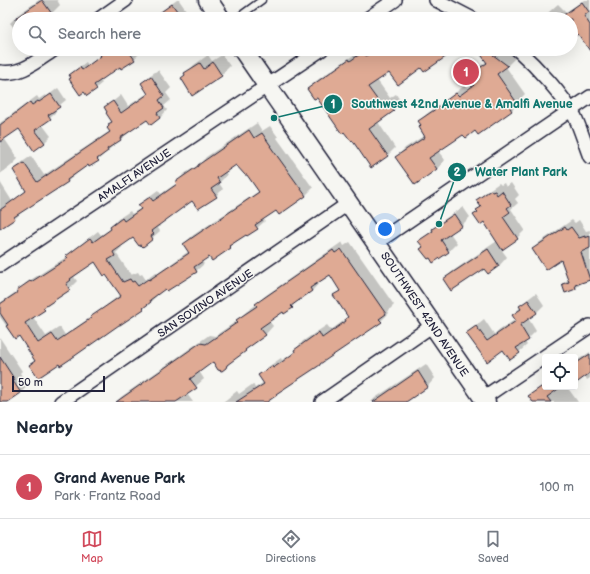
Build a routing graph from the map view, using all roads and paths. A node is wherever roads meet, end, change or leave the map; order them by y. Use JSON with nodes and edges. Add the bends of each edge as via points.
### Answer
{"nodes":[{"id":1,"x":126,"y":0,"type":"edge"},
{"id":2,"x":208,"y":0,"type":"edge"},
{"id":3,"x":262,"y":0,"type":"edge"},
{"id":4,"x":395,"y":0,"type":"edge"},
{"id":5,"x":436,"y":0,"type":"edge"},
{"id":6,"x":109,"y":12,"type":"edge"},
{"id":7,"x":216,"y":12,"type":"edge"},
{"id":8,"x":246,"y":12,"type":"edge"},
{"id":9,"x":377,"y":12,"type":"edge"},
{"id":10,"x":459,"y":12,"type":"edge"},
{"id":11,"x":44,"y":56,"type":"edge"},
{"id":12,"x":247,"y":56,"type":"edge"},
{"id":13,"x":312,"y":56,"type":"edge"},
{"id":14,"x":524,"y":56,"type":"edge"},
{"id":15,"x":0,"y":72,"type":"edge"},
{"id":16,"x":267,"y":86,"type":"junction"},
{"id":17,"x":590,"y":97,"type":"edge"},
{"id":18,"x":571,"y":110,"type":"junction"},
{"id":19,"x":590,"y":157,"type":"edge"},
{"id":20,"x":349,"y":203,"type":"junction"},
{"id":21,"x":376,"y":242,"type":"junction"},
{"id":22,"x":0,"y":265,"type":"edge"},
{"id":23,"x":433,"y":325,"type":"junction"},
{"id":24,"x":590,"y":326,"type":"edge"},
{"id":25,"x":484,"y":400,"type":"edge"},
{"id":26,"x":61,"y":402,"type":"edge"},
{"id":27,"x":322,"y":402,"type":"edge"}],
"edges":[{"from":1,"to":6,"type":"street"},
{"from":2,"to":7,"type":"main road"},
{"from":3,"to":8,"type":"lane"},
{"from":4,"to":9,"type":"street"},
{"from":5,"to":10,"type":"street"},
{"from":11,"to":15,"type":"street","via":[[25,69],[11,73]]},
{"from":12,"to":16,"type":"main road","name":"SOUTHWEST 42ND AVENUE"},
{"from":13,"to":16,"type":"street","name":"AMALFI AVENUE"},
{"from":14,"to":18,"type":"street"},
{"from":16,"to":20,"type":"main road","name":"SOUTHWEST 42ND AVENUE"},
{"from":16,"to":22,"type":"street","name":"AMALFI AVENUE"},
{"from":17,"to":18,"type":"street"},
{"from":18,"to":19,"type":"street"},
{"from":18,"to":21,"type":"street"},
{"from":20,"to":21,"type":"main road","name":"SOUTHWEST 42ND AVENUE"},
{"from":20,"to":26,"type":"street","name":"SAN SOVINO AVENUE"},
{"from":21,"to":23,"type":"main road","name":"SOUTHWEST 42ND AVENUE"},
{"from":23,"to":25,"type":"main road","name":"SOUTHWEST 42ND AVENUE"},
{"from":23,"to":27,"type":"street"},
{"from":24,"to":25,"type":"street"}]}
